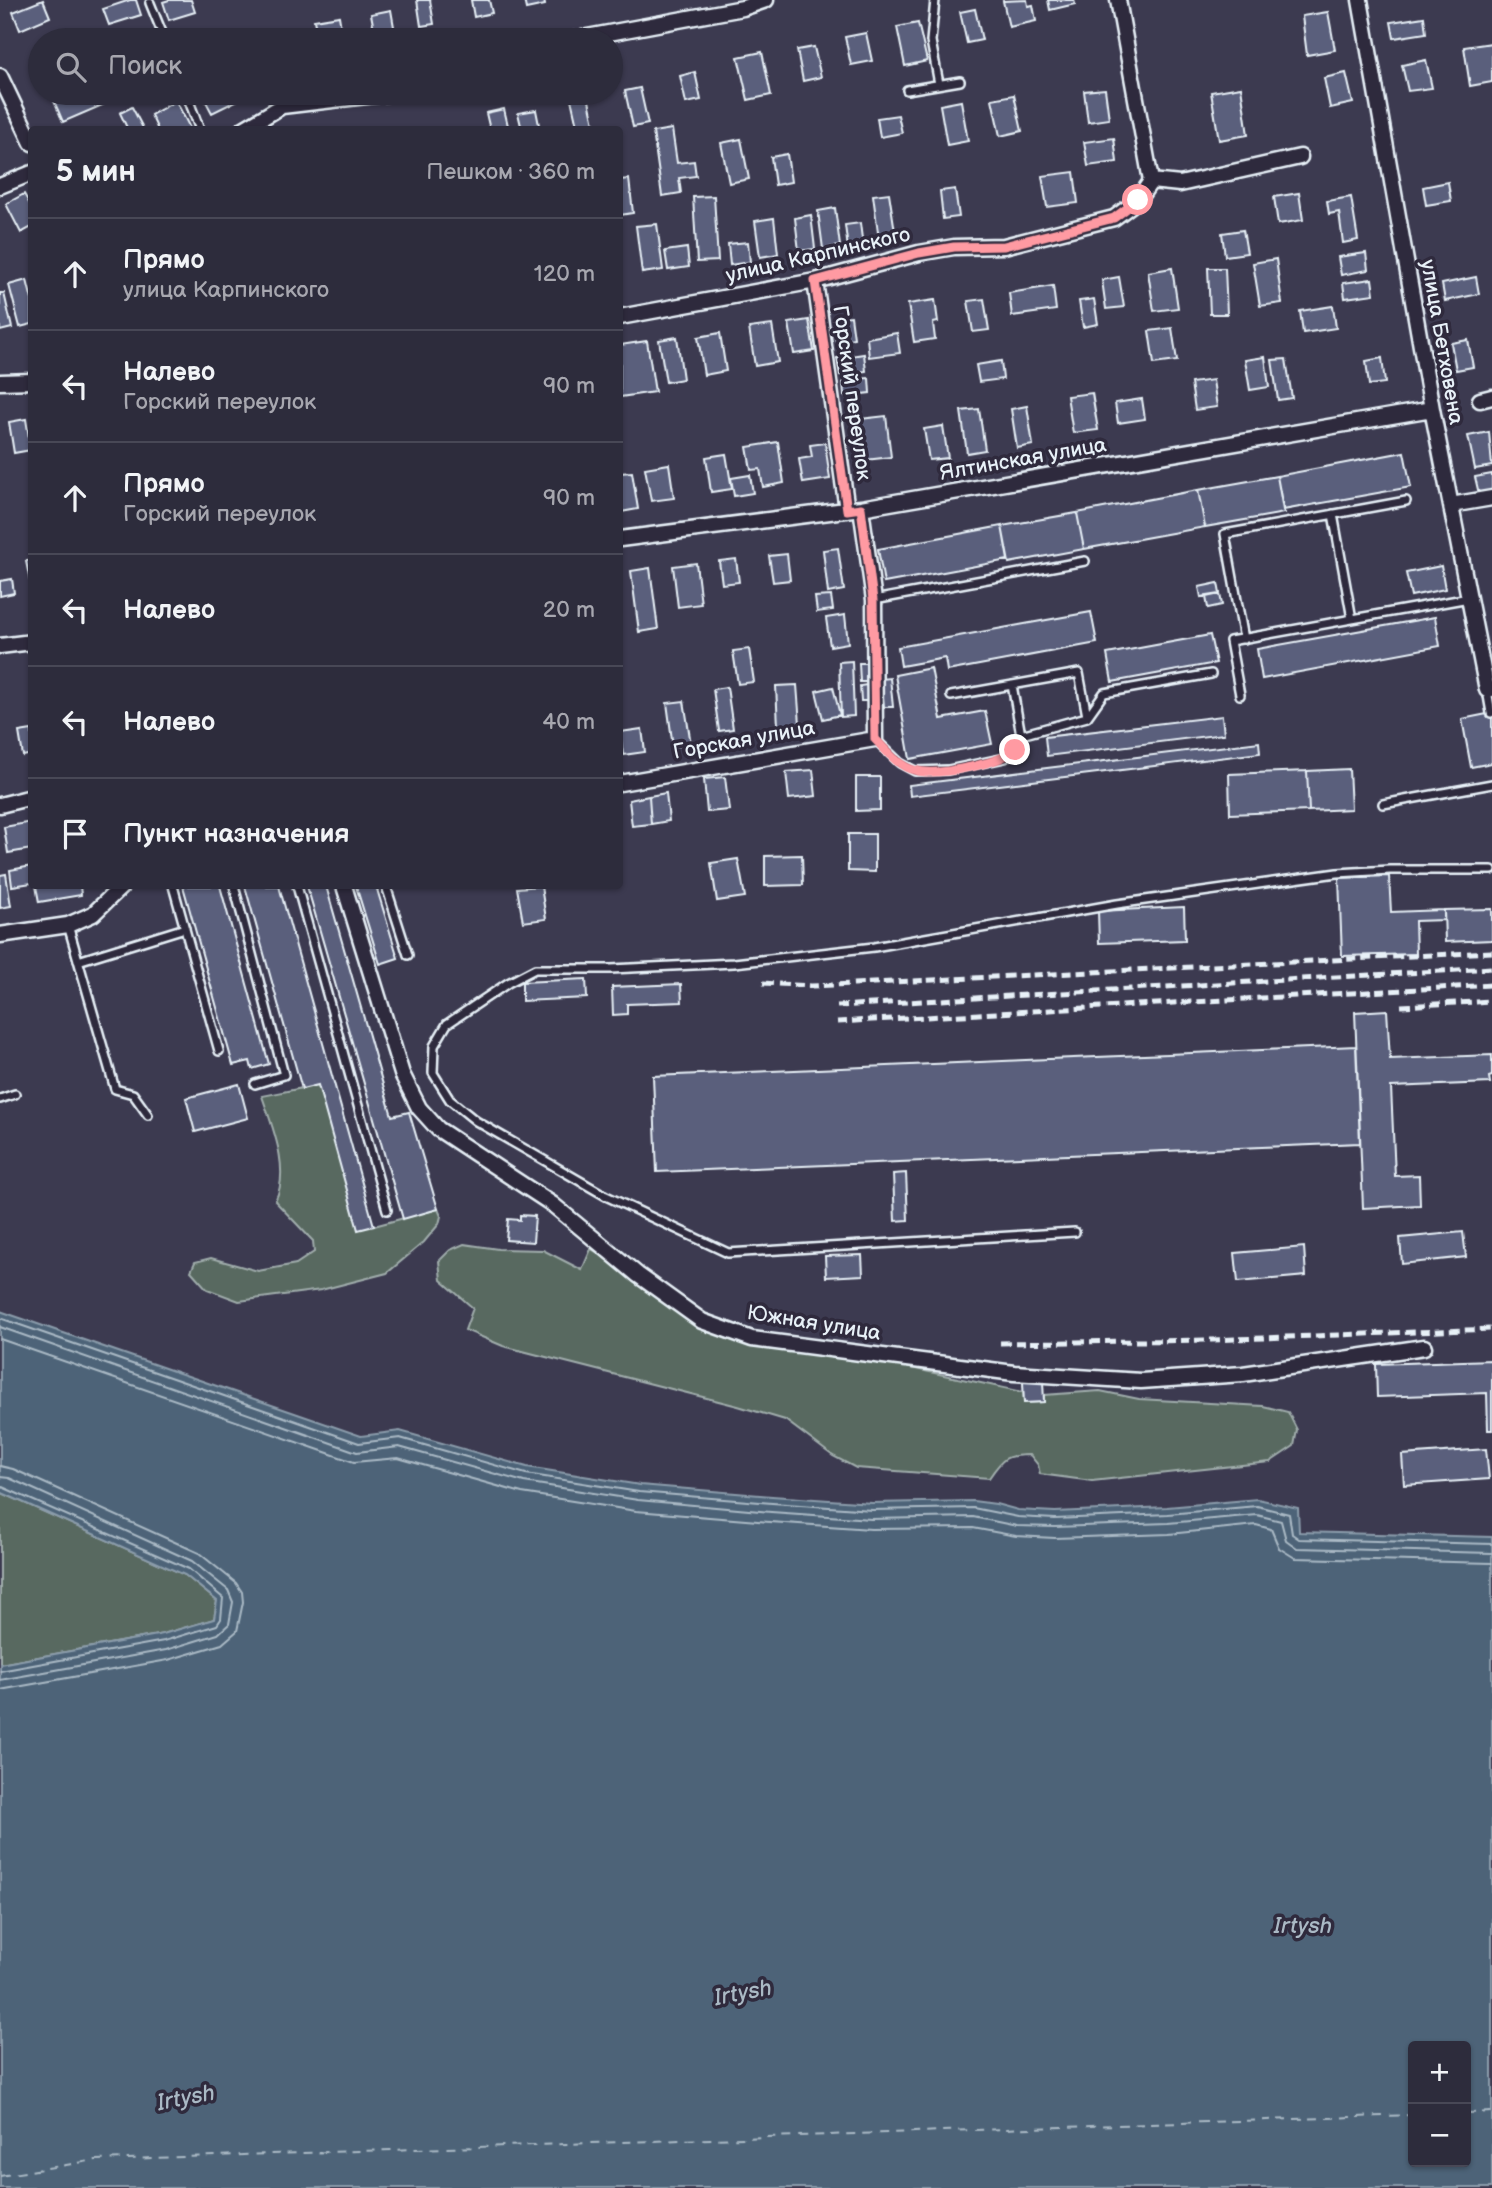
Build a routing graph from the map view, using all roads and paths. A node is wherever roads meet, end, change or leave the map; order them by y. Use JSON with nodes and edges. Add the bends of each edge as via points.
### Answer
{"nodes":[{"id":1,"x":766,"y":0,"type":"edge"},
{"id":2,"x":935,"y":0,"type":"edge"},
{"id":3,"x":1118,"y":0,"type":"edge"},
{"id":4,"x":1360,"y":0,"type":"edge"},
{"id":5,"x":150,"y":3,"type":"dead end"},
{"id":6,"x":160,"y":28,"type":"edge"},
{"id":7,"x":623,"y":30,"type":"edge"},
{"id":8,"x":0,"y":76,"type":"edge"},
{"id":9,"x":960,"y":81,"type":"dead end"},
{"id":10,"x":939,"y":84,"type":"junction"},
{"id":11,"x":907,"y":90,"type":"dead end"},
{"id":12,"x":191,"y":105,"type":"edge"},
{"id":13,"x":290,"y":105,"type":"edge"},
{"id":14,"x":198,"y":126,"type":"edge"},
{"id":15,"x":249,"y":126,"type":"edge"},
{"id":16,"x":28,"y":135,"type":"edge"},
{"id":17,"x":1300,"y":156,"type":"dead end"},
{"id":18,"x":28,"y":175,"type":"edge"},
{"id":19,"x":1151,"y":181,"type":"junction"},
{"id":20,"x":0,"y":186,"type":"edge"},
{"id":21,"x":815,"y":281,"type":"junction"},
{"id":22,"x":623,"y":316,"type":"edge"},
{"id":23,"x":28,"y":381,"type":"edge"},
{"id":24,"x":0,"y":382,"type":"edge"},
{"id":25,"x":1432,"y":409,"type":"junction"},
{"id":26,"x":1492,"y":498,"type":"edge"},
{"id":27,"x":1406,"y":501,"type":"dead end"},
{"id":28,"x":1451,"y":505,"type":"junction"},
{"id":29,"x":854,"y":509,"type":"junction"},
{"id":30,"x":1333,"y":514,"type":"junction"},
{"id":31,"x":623,"y":539,"type":"edge"},
{"id":32,"x":1085,"y":561,"type":"dead end"},
{"id":33,"x":1470,"y":597,"type":"junction"},
{"id":34,"x":873,"y":600,"type":"junction"},
{"id":35,"x":1352,"y":619,"type":"junction"},
{"id":36,"x":1244,"y":639,"type":"junction"},
{"id":37,"x":28,"y":642,"type":"edge"},
{"id":38,"x":0,"y":646,"type":"edge"},
{"id":39,"x":1211,"y":674,"type":"dead end"},
{"id":40,"x":1012,"y":685,"type":"junction"},
{"id":41,"x":1490,"y":690,"type":"edge"},
{"id":42,"x":1240,"y":695,"type":"dead end"},
{"id":43,"x":951,"y":696,"type":"dead end"},
{"id":44,"x":1492,"y":713,"type":"edge"},
{"id":45,"x":1087,"y":716,"type":"junction"},
{"id":46,"x":1021,"y":735,"type":"junction"},
{"id":47,"x":875,"y":739,"type":"junction"},
{"id":48,"x":623,"y":782,"type":"edge"},
{"id":49,"x":1492,"y":784,"type":"edge"},
{"id":50,"x":28,"y":798,"type":"edge"},
{"id":51,"x":1383,"y":804,"type":"dead end"},
{"id":52,"x":0,"y":805,"type":"edge"},
{"id":53,"x":1492,"y":870,"type":"edge"},
{"id":54,"x":119,"y":889,"type":"edge"},
{"id":55,"x":174,"y":889,"type":"edge"},
{"id":56,"x":235,"y":889,"type":"edge"},
{"id":57,"x":298,"y":889,"type":"edge"},
{"id":58,"x":345,"y":889,"type":"edge"},
{"id":59,"x":387,"y":889,"type":"edge"},
{"id":60,"x":68,"y":925,"type":"junction"},
{"id":61,"x":185,"y":928,"type":"junction"},
{"id":62,"x":0,"y":935,"type":"edge"},
{"id":63,"x":408,"y":956,"type":"dead end"},
{"id":64,"x":78,"y":961,"type":"junction"},
{"id":65,"x":219,"y":1051,"type":"dead end"},
{"id":66,"x":255,"y":1084,"type":"dead end"},
{"id":67,"x":15,"y":1094,"type":"dead end"},
{"id":68,"x":0,"y":1099,"type":"edge"},
{"id":69,"x":148,"y":1115,"type":"dead end"},
{"id":70,"x":387,"y":1210,"type":"dead end"},
{"id":71,"x":1075,"y":1232,"type":"dead end"},
{"id":72,"x":1424,"y":1347,"type":"dead end"}],
"edges":[{"from":1,"to":7,"type":"street"},
{"from":2,"to":10,"type":"lane","via":[[931,41]]},
{"from":3,"to":19,"type":"street"},
{"from":4,"to":25,"type":"street","name":"улица Бетховена"},
{"from":5,"to":6,"type":"lane"},
{"from":8,"to":16,"type":"street"},
{"from":9,"to":10,"type":"lane"},
{"from":10,"to":11,"type":"lane"},
{"from":12,"to":14,"type":"lane"},
{"from":13,"to":15,"type":"street"},
{"from":17,"to":19,"type":"street","via":[[1180,184]]},
{"from":18,"to":20,"type":"street"},
{"from":19,"to":21,"type":"street","name":"улица Карпинского","via":[[1138,200],[1114,218],[1004,246],[919,253]]},
{"from":21,"to":22,"type":"street","name":"улица Карпинского"},
{"from":21,"to":29,"type":"street","name":"Горский переулок"},
{"from":23,"to":24,"type":"street"},
{"from":25,"to":28,"type":"street","name":"улица Бетховена"},
{"from":25,"to":29,"type":"street","name":"Ялтинская улица"},
{"from":26,"to":28,"type":"street"},
{"from":27,"to":30,"type":"lane"},
{"from":28,"to":33,"type":"street","name":"улица Бетховена"},
{"from":29,"to":31,"type":"street","name":"Ялтинская улица"},
{"from":29,"to":34,"type":"street","name":"Горский переулок"},
{"from":30,"to":35,"type":"lane"},
{"from":30,"to":36,"type":"lane","via":[[1225,534]]},
{"from":32,"to":34,"type":"lane"},
{"from":33,"to":35,"type":"lane"},
{"from":33,"to":41,"type":"street","name":"улица Бетховена"},
{"from":34,"to":47,"type":"street","name":"Горский переулок"},
{"from":35,"to":36,"type":"lane"},
{"from":36,"to":42,"type":"lane","via":[[1230,641]]},
{"from":37,"to":38,"type":"street"},
{"from":39,"to":45,"type":"lane","via":[[1104,693]]},
{"from":40,"to":43,"type":"lane"},
{"from":40,"to":45,"type":"lane","via":[[1079,673]]},
{"from":40,"to":46,"type":"lane"},
{"from":41,"to":44,"type":"lane"},
{"from":45,"to":46,"type":"lane"},
{"from":46,"to":47,"type":"lane","via":[[1015,750],[1005,758],[948,770],[915,771],[900,764]]},
{"from":47,"to":48,"type":"street","name":"Горская улица"},
{"from":49,"to":51,"type":"lane"},
{"from":50,"to":52,"type":"street"},
{"from":53,"to":71,"type":"lane","via":[[1324,875],[1117,904],[874,947],[734,963],[535,969],[446,1024],[434,1046],[433,1073],[450,1100],[476,1121],[606,1196],[729,1253]]},
{"from":54,"to":60,"type":"street","via":[[93,914]]},
{"from":55,"to":61,"type":"lane"},
{"from":56,"to":66,"type":"lane","via":[[284,1075]]},
{"from":57,"to":70,"type":"lane"},
{"from":58,"to":72,"type":"street","name":"Южная улица","via":[[402,1074],[419,1108],[438,1129],[552,1204],[638,1276],[702,1321],[752,1339],[1014,1373],[1141,1381],[1243,1374]]},
{"from":59,"to":63,"type":"lane"},
{"from":60,"to":62,"type":"street"},
{"from":60,"to":64,"type":"lane"},
{"from":61,"to":64,"type":"lane"},
{"from":61,"to":65,"type":"lane"},
{"from":64,"to":69,"type":"lane","via":[[115,1089],[133,1094]]},
{"from":67,"to":68,"type":"lane"}]}
